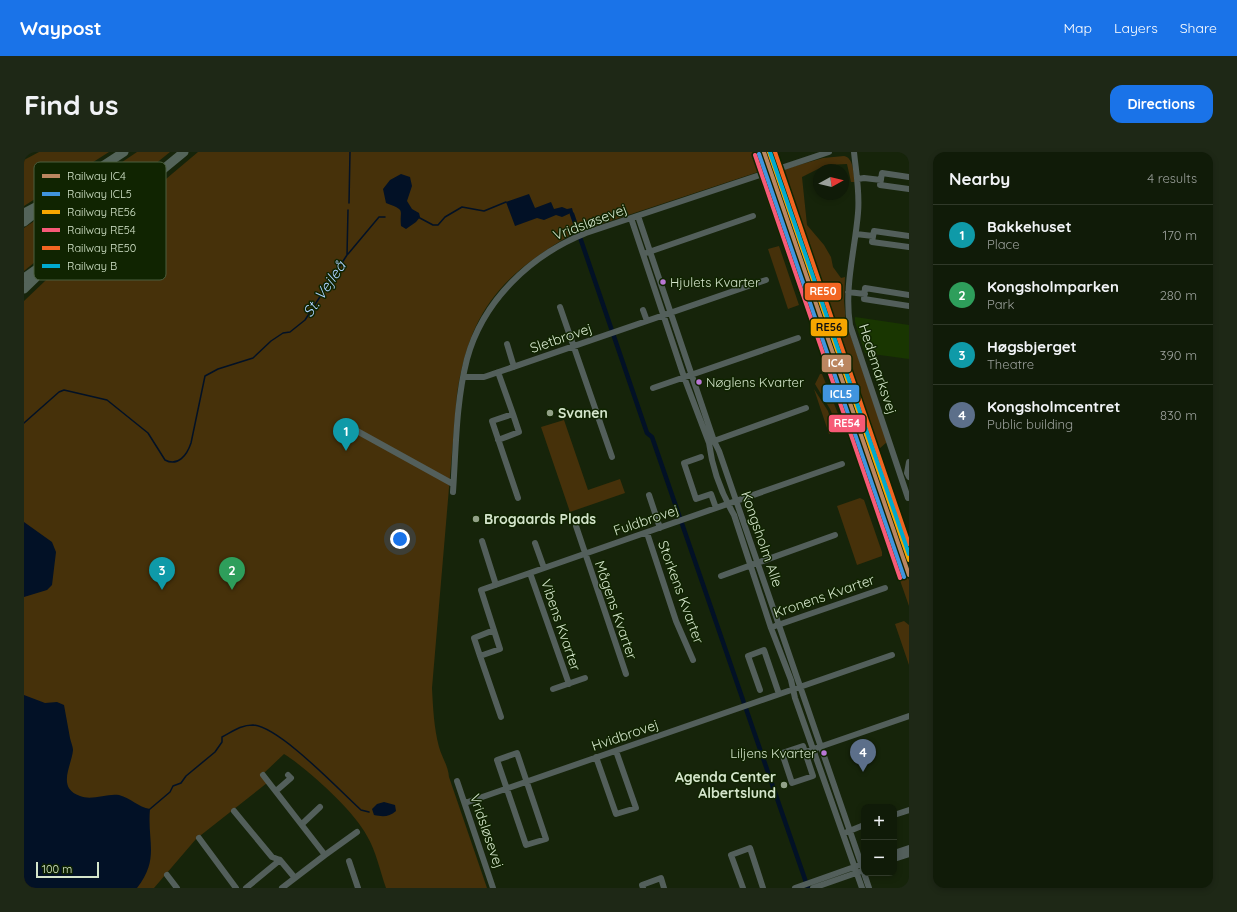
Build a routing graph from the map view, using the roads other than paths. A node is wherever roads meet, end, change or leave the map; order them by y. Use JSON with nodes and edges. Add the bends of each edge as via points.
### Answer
{"nodes":[{"id":1,"x":124,"y":152,"type":"edge"},
{"id":2,"x":184,"y":152,"type":"edge"},
{"id":3,"x":829,"y":152,"type":"edge"},
{"id":4,"x":854,"y":152,"type":"edge"},
{"id":5,"x":109,"y":162,"type":"edge"},
{"id":6,"x":166,"y":167,"type":"edge"},
{"id":7,"x":909,"y":177,"type":"edge"},
{"id":8,"x":858,"y":179,"type":"junction"},
{"id":9,"x":881,"y":180,"type":"junction"},
{"id":10,"x":909,"y":188,"type":"edge"},
{"id":11,"x":34,"y":208,"type":"edge"},
{"id":12,"x":24,"y":213,"type":"edge"},
{"id":13,"x":34,"y":214,"type":"edge"},
{"id":14,"x":638,"y":216,"type":"junction"},
{"id":15,"x":753,"y":216,"type":"dead end"},
{"id":16,"x":631,"y":218,"type":"junction"},
{"id":17,"x":24,"y":222,"type":"edge"},
{"id":18,"x":856,"y":234,"type":"junction"},
{"id":19,"x":873,"y":236,"type":"junction"},
{"id":20,"x":909,"y":236,"type":"edge"},
{"id":21,"x":909,"y":247,"type":"edge"},
{"id":22,"x":647,"y":252,"type":"junction"},
{"id":23,"x":34,"y":271,"type":"edge"},
{"id":24,"x":24,"y":278,"type":"edge"},
{"id":25,"x":34,"y":279,"type":"edge"},
{"id":26,"x":766,"y":280,"type":"dead end"},
{"id":27,"x":24,"y":289,"type":"edge"},
{"id":28,"x":848,"y":292,"type":"junction"},
{"id":29,"x":865,"y":294,"type":"junction"},
{"id":30,"x":909,"y":295,"type":"edge"},
{"id":31,"x":909,"y":306,"type":"edge"},
{"id":32,"x":560,"y":307,"type":"dead end"},
{"id":33,"x":643,"y":310,"type":"dead end"},
{"id":34,"x":667,"y":314,"type":"junction"},
{"id":35,"x":647,"y":320,"type":"junction"},
{"id":36,"x":798,"y":338,"type":"dead end"},
{"id":37,"x":507,"y":344,"type":"dead end"},
{"id":38,"x":573,"y":347,"type":"junction"},
{"id":39,"x":514,"y":366,"type":"junction"},
{"id":40,"x":498,"y":372,"type":"junction"},
{"id":41,"x":693,"y":375,"type":"junction"},
{"id":42,"x":464,"y":377,"type":"junction"},
{"id":43,"x":684,"y":377,"type":"junction"},
{"id":44,"x":653,"y":388,"type":"dead end"},
{"id":45,"x":806,"y":408,"type":"dead end"},
{"id":46,"x":513,"y":414,"type":"junction"},
{"id":47,"x":348,"y":426,"type":"dead end"},
{"id":48,"x":498,"y":440,"type":"junction"},
{"id":49,"x":711,"y":442,"type":"junction"},
{"id":50,"x":612,"y":457,"type":"dead end"},
{"id":51,"x":701,"y":458,"type":"dead end"},
{"id":52,"x":909,"y":462,"type":"edge"},
{"id":53,"x":842,"y":464,"type":"dead end"},
{"id":54,"x":909,"y":477,"type":"edge"},
{"id":55,"x":453,"y":484,"type":"junction"},
{"id":56,"x":453,"y":492,"type":"dead end"},
{"id":57,"x":649,"y":495,"type":"dead end"},
{"id":58,"x":908,"y":496,"type":"edge"},
{"id":59,"x":518,"y":498,"type":"dead end"},
{"id":60,"x":736,"y":501,"type":"junction"},
{"id":61,"x":728,"y":504,"type":"junction"},
{"id":62,"x":716,"y":508,"type":"junction"},
{"id":63,"x":576,"y":526,"type":"dead end"},
{"id":64,"x":660,"y":528,"type":"junction"},
{"id":65,"x":646,"y":532,"type":"junction"},
{"id":66,"x":835,"y":535,"type":"dead end"},
{"id":67,"x":482,"y":541,"type":"dead end"},
{"id":68,"x":535,"y":543,"type":"dead end"},
{"id":69,"x":584,"y":554,"type":"junction"},
{"id":70,"x":757,"y":563,"type":"junction"},
{"id":71,"x":750,"y":566,"type":"junction"},
{"id":72,"x":544,"y":568,"type":"junction"},
{"id":73,"x":530,"y":573,"type":"junction"},
{"id":74,"x":721,"y":576,"type":"dead end"},
{"id":75,"x":496,"y":585,"type":"junction"},
{"id":76,"x":885,"y":588,"type":"dead end"},
{"id":77,"x":779,"y":624,"type":"junction"},
{"id":78,"x":770,"y":628,"type":"junction"},
{"id":79,"x":494,"y":630,"type":"junction"},
{"id":80,"x":892,"y":655,"type":"dead end"},
{"id":81,"x":480,"y":656,"type":"junction"},
{"id":82,"x":693,"y":660,"type":"dead end"},
{"id":83,"x":626,"y":674,"type":"dead end"},
{"id":84,"x":585,"y":678,"type":"dead end"},
{"id":85,"x":569,"y":684,"type":"junction"},
{"id":86,"x":800,"y":686,"type":"junction"},
{"id":87,"x":553,"y":689,"type":"dead end"},
{"id":88,"x":793,"y":689,"type":"junction"},
{"id":89,"x":760,"y":690,"type":"dead end"},
{"id":90,"x":779,"y":694,"type":"junction"},
{"id":91,"x":909,"y":716,"type":"edge"},
{"id":92,"x":501,"y":717,"type":"dead end"},
{"id":93,"x":820,"y":746,"type":"junction"},
{"id":94,"x":814,"y":749,"type":"junction"},
{"id":95,"x":616,"y":751,"type":"junction"},
{"id":96,"x":805,"y":752,"type":"junction"},
{"id":97,"x":596,"y":757,"type":"junction"},
{"id":98,"x":288,"y":774,"type":"dead end"},
{"id":99,"x":262,"y":775,"type":"dead end"},
{"id":100,"x":457,"y":781,"type":"dead end"},
{"id":101,"x":526,"y":781,"type":"junction"},
{"id":102,"x":506,"y":788,"type":"junction"},
{"id":103,"x":276,"y":791,"type":"junction"},
{"id":104,"x":465,"y":803,"type":"junction"},
{"id":105,"x":320,"y":807,"type":"dead end"},
{"id":106,"x":909,"y":810,"type":"edge"},
{"id":107,"x":234,"y":811,"type":"dead end"},
{"id":108,"x":897,"y":814,"type":"edge"},
{"id":109,"x":302,"y":824,"type":"junction"},
{"id":110,"x":861,"y":827,"type":"edge"},
{"id":111,"x":357,"y":832,"type":"dead end"},
{"id":112,"x":846,"y":832,"type":"junction"},
{"id":113,"x":199,"y":838,"type":"dead end"},
{"id":114,"x":909,"y":848,"type":"edge"},
{"id":115,"x":897,"y":852,"type":"edge"},
{"id":116,"x":909,"y":854,"type":"edge"},
{"id":117,"x":325,"y":855,"type":"junction"},
{"id":118,"x":897,"y":858,"type":"edge"},
{"id":119,"x":280,"y":860,"type":"junction"},
{"id":120,"x":349,"y":861,"type":"dead end"},
{"id":121,"x":861,"y":865,"type":"edge"},
{"id":122,"x":861,"y":869,"type":"edge"},
{"id":123,"x":856,"y":870,"type":"junction"},
{"id":124,"x":167,"y":875,"type":"dead end"},
{"id":125,"x":865,"y":876,"type":"edge"},
{"id":126,"x":295,"y":878,"type":"junction"},
{"id":127,"x":815,"y":885,"type":"edge"},
{"id":128,"x":177,"y":888,"type":"edge"},
{"id":129,"x":236,"y":888,"type":"edge"},
{"id":130,"x":246,"y":888,"type":"edge"},
{"id":131,"x":282,"y":888,"type":"edge"},
{"id":132,"x":358,"y":888,"type":"edge"},
{"id":133,"x":493,"y":888,"type":"edge"},
{"id":134,"x":643,"y":888,"type":"edge"},
{"id":135,"x":664,"y":888,"type":"edge"},
{"id":136,"x":743,"y":888,"type":"edge"},
{"id":137,"x":763,"y":888,"type":"edge"},
{"id":138,"x":795,"y":888,"type":"edge"},
{"id":139,"x":862,"y":888,"type":"edge"},
{"id":140,"x":869,"y":888,"type":"edge"}],
"edges":[{"from":1,"to":5,"type":"highway"},
{"from":2,"to":6,"type":"highway"},
{"from":3,"to":14,"type":"street","name":"Vridsløsevej"},
{"from":4,"to":8,"type":"street","name":"Hedemarksvej"},
{"from":7,"to":9,"type":"street","via":[[882,173]]},
{"from":8,"to":9,"type":"street"},
{"from":8,"to":18,"type":"street","name":"Hedemarksvej"},
{"from":9,"to":10,"type":"street","via":[[880,185]]},
{"from":11,"to":12,"type":"highway"},
{"from":13,"to":17,"type":"highway"},
{"from":14,"to":16,"type":"street","name":"Vridsløsevej"},
{"from":14,"to":22,"type":"street","name":"Kongsholm Alle"},
{"from":15,"to":22,"type":"street"},
{"from":16,"to":22,"type":"street","name":"Kongsholm Alle"},
{"from":16,"to":42,"type":"street","name":"Vridsløsevej","via":[[575,237],[553,248],[508,286],[491,307],[482,324],[470,351]]},
{"from":18,"to":19,"type":"street"},
{"from":18,"to":28,"type":"street","name":"Hedemarksvej"},
{"from":19,"to":20,"type":"street","via":[[874,231]]},
{"from":19,"to":21,"type":"street","via":[[872,242]]},
{"from":22,"to":34,"type":"street","name":"Kongsholm Alle"},
{"from":23,"to":24,"type":"highway"},
{"from":25,"to":27,"type":"highway"},
{"from":26,"to":34,"type":"street","name":"Sletbrovej"},
{"from":28,"to":29,"type":"street","name":"Hedemarksvej"},
{"from":28,"to":58,"type":"street","name":"Hedemarksvej","via":[[850,325]]},
{"from":29,"to":30,"type":"street","name":"Hedemarksvej","via":[[866,288]]},
{"from":29,"to":31,"type":"street","name":"Hedemarksvej","via":[[864,300]]},
{"from":32,"to":38,"type":"street"},
{"from":33,"to":35,"type":"street"},
{"from":34,"to":35,"type":"street","name":"Sletbrovej"},
{"from":34,"to":41,"type":"street","name":"Kongsholm Alle"},
{"from":34,"to":43,"type":"street","name":"Kongsholm Alle"},
{"from":35,"to":38,"type":"street","name":"Sletbrovej"},
{"from":36,"to":41,"type":"street"},
{"from":37,"to":39,"type":"street"},
{"from":38,"to":39,"type":"street","name":"Sletbrovej"},
{"from":38,"to":50,"type":"street"},
{"from":39,"to":40,"type":"street","name":"Sletbrovej"},
{"from":40,"to":42,"type":"street","name":"Sletbrovej","via":[[484,377]]},
{"from":40,"to":46,"type":"street"},
{"from":41,"to":43,"type":"street"},
{"from":41,"to":49,"type":"street","name":"Kongsholm Alle"},
{"from":42,"to":55,"type":"street","name":"Vridsløsevej"},
{"from":43,"to":44,"type":"street"},
{"from":43,"to":49,"type":"street","name":"Kongsholm Alle"},
{"from":45,"to":49,"type":"street"},
{"from":46,"to":48,"type":"street","via":[[492,421]]},
{"from":46,"to":48,"type":"street","via":[[520,432]]},
{"from":47,"to":55,"type":"street"},
{"from":48,"to":59,"type":"street"},
{"from":49,"to":60,"type":"street","name":"Kongsholm Alle","via":[[719,451]]},
{"from":49,"to":61,"type":"street","name":"Kongsholm Alle","via":[[710,454]]},
{"from":51,"to":62,"type":"street","via":[[684,463],[696,499],[711,494]]},
{"from":52,"to":54,"type":"street"},
{"from":53,"to":60,"type":"street","name":"Fuldbrovej"},
{"from":55,"to":56,"type":"street","name":"Vridsløsevej"},
{"from":57,"to":64,"type":"street"},
{"from":60,"to":61,"type":"street","name":"Fuldbrovej"},
{"from":60,"to":70,"type":"street","name":"Kongsholm Alle"},
{"from":61,"to":62,"type":"street","name":"Fuldbrovej"},
{"from":61,"to":71,"type":"street","name":"Kongsholm Alle"},
{"from":62,"to":64,"type":"street","name":"Fuldbrovej"},
{"from":63,"to":69,"type":"street","name":"Mågens Kvarter"},
{"from":64,"to":65,"type":"street","name":"Fuldbrovej"},
{"from":65,"to":69,"type":"street","name":"Fuldbrovej"},
{"from":65,"to":82,"type":"street","name":"Storkens Kvarter","via":[[676,621]]},
{"from":66,"to":70,"type":"street"},
{"from":67,"to":75,"type":"street"},
{"from":68,"to":72,"type":"street"},
{"from":69,"to":72,"type":"street","name":"Fuldbrovej"},
{"from":69,"to":83,"type":"street","name":"Mågens Kvarter"},
{"from":70,"to":71,"type":"street"},
{"from":70,"to":77,"type":"street","name":"Kongsholm Alle"},
{"from":71,"to":74,"type":"street"},
{"from":71,"to":78,"type":"street","name":"Kongsholm Alle"},
{"from":72,"to":73,"type":"street","name":"Fuldbrovej"},
{"from":73,"to":75,"type":"street","name":"Fuldbrovej"},
{"from":73,"to":85,"type":"street","name":"Vibens Kvarter"},
{"from":75,"to":79,"type":"street","name":"Fuldbrovej","via":[[481,590]]},
{"from":76,"to":77,"type":"street","name":"Kronens Kvarter"},
{"from":77,"to":78,"type":"street","name":"Kronens Kvarter"},
{"from":77,"to":86,"type":"street","name":"Kongsholm Alle","via":[[782,640]]},
{"from":78,"to":88,"type":"street","name":"Kongsholm Alle"},
{"from":79,"to":81,"type":"street","via":[[474,638]]},
{"from":79,"to":81,"type":"street","via":[[500,649]]},
{"from":80,"to":86,"type":"street","name":"Hvidbrovej"},
{"from":81,"to":92,"type":"street"},
{"from":84,"to":85,"type":"street","name":"Vibens Kvarter"},
{"from":85,"to":87,"type":"street","name":"Vibens Kvarter"},
{"from":86,"to":88,"type":"street","name":"Hvidbrovej"},
{"from":86,"to":93,"type":"street","name":"Kongsholm Alle"},
{"from":88,"to":90,"type":"street","name":"Hvidbrovej"},
{"from":88,"to":94,"type":"street","name":"Kongsholm Alle"},
{"from":89,"to":90,"type":"street","via":[[748,656],[764,650]]},
{"from":90,"to":95,"type":"street","name":"Hvidbrovej"},
{"from":91,"to":93,"type":"street"},
{"from":93,"to":94,"type":"street"},
{"from":93,"to":112,"type":"street","name":"Kongsholm Alle"},
{"from":94,"to":96,"type":"street"},
{"from":94,"to":112,"type":"street","name":"Kongsholm Alle"},
{"from":95,"to":97,"type":"street","name":"Hvidbrovej"},
{"from":95,"to":97,"type":"street","via":[[636,808],[623,812],[616,814]]},
{"from":96,"to":96,"type":"street","via":[[803,746],[782,753],[792,783],[813,776]]},
{"from":97,"to":101,"type":"street","name":"Hvidbrovej"},
{"from":98,"to":103,"type":"street","via":[[291,778]]},
{"from":99,"to":103,"type":"street"},
{"from":100,"to":104,"type":"street","name":"Vridsløsevej"},
{"from":101,"to":102,"type":"street","name":"Hvidbrovej"},
{"from":101,"to":102,"type":"street","via":[[517,753],[497,760]]},
{"from":101,"to":102,"type":"street","via":[[546,839],[526,846]]},
{"from":102,"to":104,"type":"street","name":"Hvidbrovej"},
{"from":103,"to":109,"type":"street"},
{"from":104,"to":133,"type":"street","name":"Vridsløsevej"},
{"from":105,"to":109,"type":"street"},
{"from":106,"to":108,"type":"street"},
{"from":107,"to":119,"type":"street","via":[[272,857]]},
{"from":109,"to":117,"type":"street"},
{"from":110,"to":112,"type":"street"},
{"from":111,"to":117,"type":"street"},
{"from":112,"to":121,"type":"street","name":"Kongsholm Alle"},
{"from":112,"to":123,"type":"street","name":"Kongsholm Alle"},
{"from":113,"to":129,"type":"street"},
{"from":114,"to":115,"type":"street"},
{"from":116,"to":118,"type":"street"},
{"from":117,"to":126,"type":"street"},
{"from":119,"to":126,"type":"street"},
{"from":119,"to":130,"type":"street"},
{"from":120,"to":132,"type":"street"},
{"from":122,"to":123,"type":"street"},
{"from":123,"to":127,"type":"street"},
{"from":123,"to":139,"type":"street","name":"Kongsholm Alle"},
{"from":124,"to":128,"type":"street"},
{"from":125,"to":140,"type":"street","name":"Kongsholm Alle"},
{"from":126,"to":131,"type":"street"},
{"from":127,"to":138,"type":"street"},
{"from":134,"to":135,"type":"street","via":[[642,885],[660,878]]},
{"from":136,"to":137,"type":"street","via":[[731,856],[750,848]]}]}
